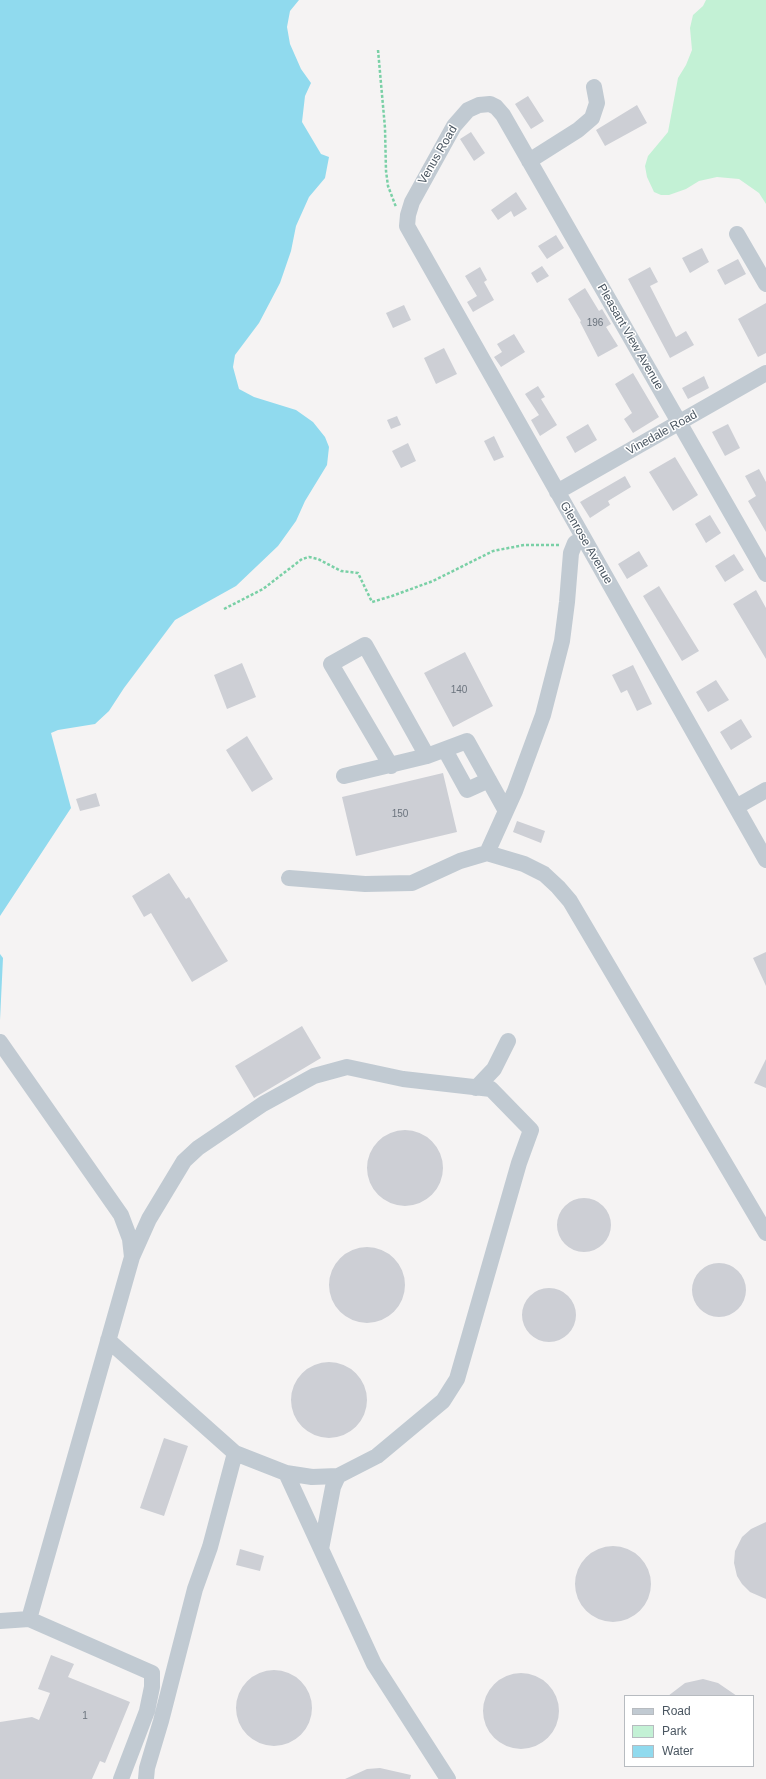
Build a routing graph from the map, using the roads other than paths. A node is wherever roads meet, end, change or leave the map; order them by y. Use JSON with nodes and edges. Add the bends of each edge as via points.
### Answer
{"nodes":[{"id":1,"x":594,"y":87,"type":"dead end"},
{"id":2,"x":490,"y":104,"type":"joint"},
{"id":3,"x":529,"y":161,"type":"junction"},
{"id":4,"x":407,"y":226,"type":"joint"},
{"id":5,"x":737,"y":234,"type":"dead end"},
{"id":6,"x":766,"y":284,"type":"edge"},
{"id":7,"x":766,"y":374,"type":"edge"},
{"id":8,"x":680,"y":424,"type":"junction"},
{"id":9,"x":557,"y":492,"type":"junction"},
{"id":10,"x":583,"y":538,"type":"junction"},
{"id":11,"x":766,"y":574,"type":"edge"},
{"id":12,"x":445,"y":750,"type":"junction"},
{"id":13,"x":427,"y":756,"type":"junction"},
{"id":14,"x":391,"y":766,"type":"junction"},
{"id":15,"x":344,"y":776,"type":"dead end"},
{"id":16,"x":489,"y":780,"type":"junction"},
{"id":17,"x":766,"y":790,"type":"edge"},
{"id":18,"x":736,"y":807,"type":"junction"},
{"id":19,"x":506,"y":811,"type":"junction"},
{"id":20,"x":487,"y":853,"type":"junction"},
{"id":21,"x":766,"y":860,"type":"edge"},
{"id":22,"x":289,"y":878,"type":"dead end"},
{"id":23,"x":508,"y":1041,"type":"dead end"},
{"id":24,"x":0,"y":1042,"type":"edge"},
{"id":25,"x":476,"y":1088,"type":"junction"},
{"id":26,"x":766,"y":1233,"type":"edge"},
{"id":27,"x":132,"y":1257,"type":"junction"},
{"id":28,"x":108,"y":1340,"type":"junction"},
{"id":29,"x":235,"y":1453,"type":"junction"},
{"id":30,"x":286,"y":1473,"type":"junction"},
{"id":31,"x":338,"y":1476,"type":"junction"},
{"id":32,"x":321,"y":1549,"type":"junction"},
{"id":33,"x":29,"y":1620,"type":"junction"},
{"id":34,"x":0,"y":1621,"type":"edge"},
{"id":35,"x":121,"y":1779,"type":"edge"},
{"id":36,"x":146,"y":1779,"type":"edge"},
{"id":37,"x":448,"y":1779,"type":"edge"}],
"edges":[{"from":1,"to":3,"type":"street","via":[[597,103],[592,118],[578,130]]},
{"from":2,"to":3,"type":"street","name":"Pleasant View Avenue","via":[[500,110]]},
{"from":2,"to":4,"type":"street","name":"Venus Road","via":[[468,110],[454,126],[412,202]]},
{"from":3,"to":8,"type":"street","name":"Pleasant View Avenue"},
{"from":4,"to":9,"type":"street","name":"Glenrose Avenue"},
{"from":5,"to":6,"type":"street"},
{"from":7,"to":8,"type":"street","name":"Vinedale Road"},
{"from":8,"to":9,"type":"street","name":"Vinedale Road"},
{"from":8,"to":11,"type":"street","name":"Pleasant View Avenue"},
{"from":9,"to":10,"type":"street","name":"Glenrose Avenue"},
{"from":10,"to":18,"type":"street","name":"Glenrose Avenue"},
{"from":10,"to":19,"type":"street","via":[[575,543],[571,553],[564,630],[545,709]]},
{"from":12,"to":13,"type":"street"},
{"from":12,"to":16,"type":"street","via":[[467,741]]},
{"from":12,"to":16,"type":"street","via":[[468,790]]},
{"from":13,"to":14,"type":"street"},
{"from":13,"to":14,"type":"street","via":[[365,645],[330,664]]},
{"from":14,"to":15,"type":"street"},
{"from":16,"to":19,"type":"street"},
{"from":17,"to":18,"type":"street"},
{"from":18,"to":21,"type":"street","name":"Glenrose Avenue"},
{"from":19,"to":20,"type":"street"},
{"from":20,"to":22,"type":"street","via":[[412,882],[365,884]]},
{"from":20,"to":26,"type":"street","via":[[524,864],[544,874],[570,901]]},
{"from":23,"to":25,"type":"street","via":[[494,1069]]},
{"from":24,"to":27,"type":"street","via":[[121,1215],[130,1238]]},
{"from":25,"to":27,"type":"street","via":[[402,1079],[347,1067],[314,1076],[263,1104],[198,1148],[184,1161],[149,1219]]},
{"from":25,"to":31,"type":"street","via":[[491,1089],[531,1130],[519,1163],[457,1379],[443,1401],[377,1456]]},
{"from":27,"to":28,"type":"street"},
{"from":28,"to":29,"type":"street"},
{"from":28,"to":33,"type":"street"},
{"from":29,"to":30,"type":"street"},
{"from":29,"to":36,"type":"street","via":[[146,1768]]},
{"from":30,"to":31,"type":"street","via":[[312,1477]]},
{"from":30,"to":32,"type":"street"},
{"from":31,"to":32,"type":"street","via":[[333,1487]]},
{"from":32,"to":37,"type":"street","via":[[374,1664]]},
{"from":33,"to":34,"type":"street"},
{"from":33,"to":35,"type":"street","via":[[152,1673],[147,1712]]}]}
